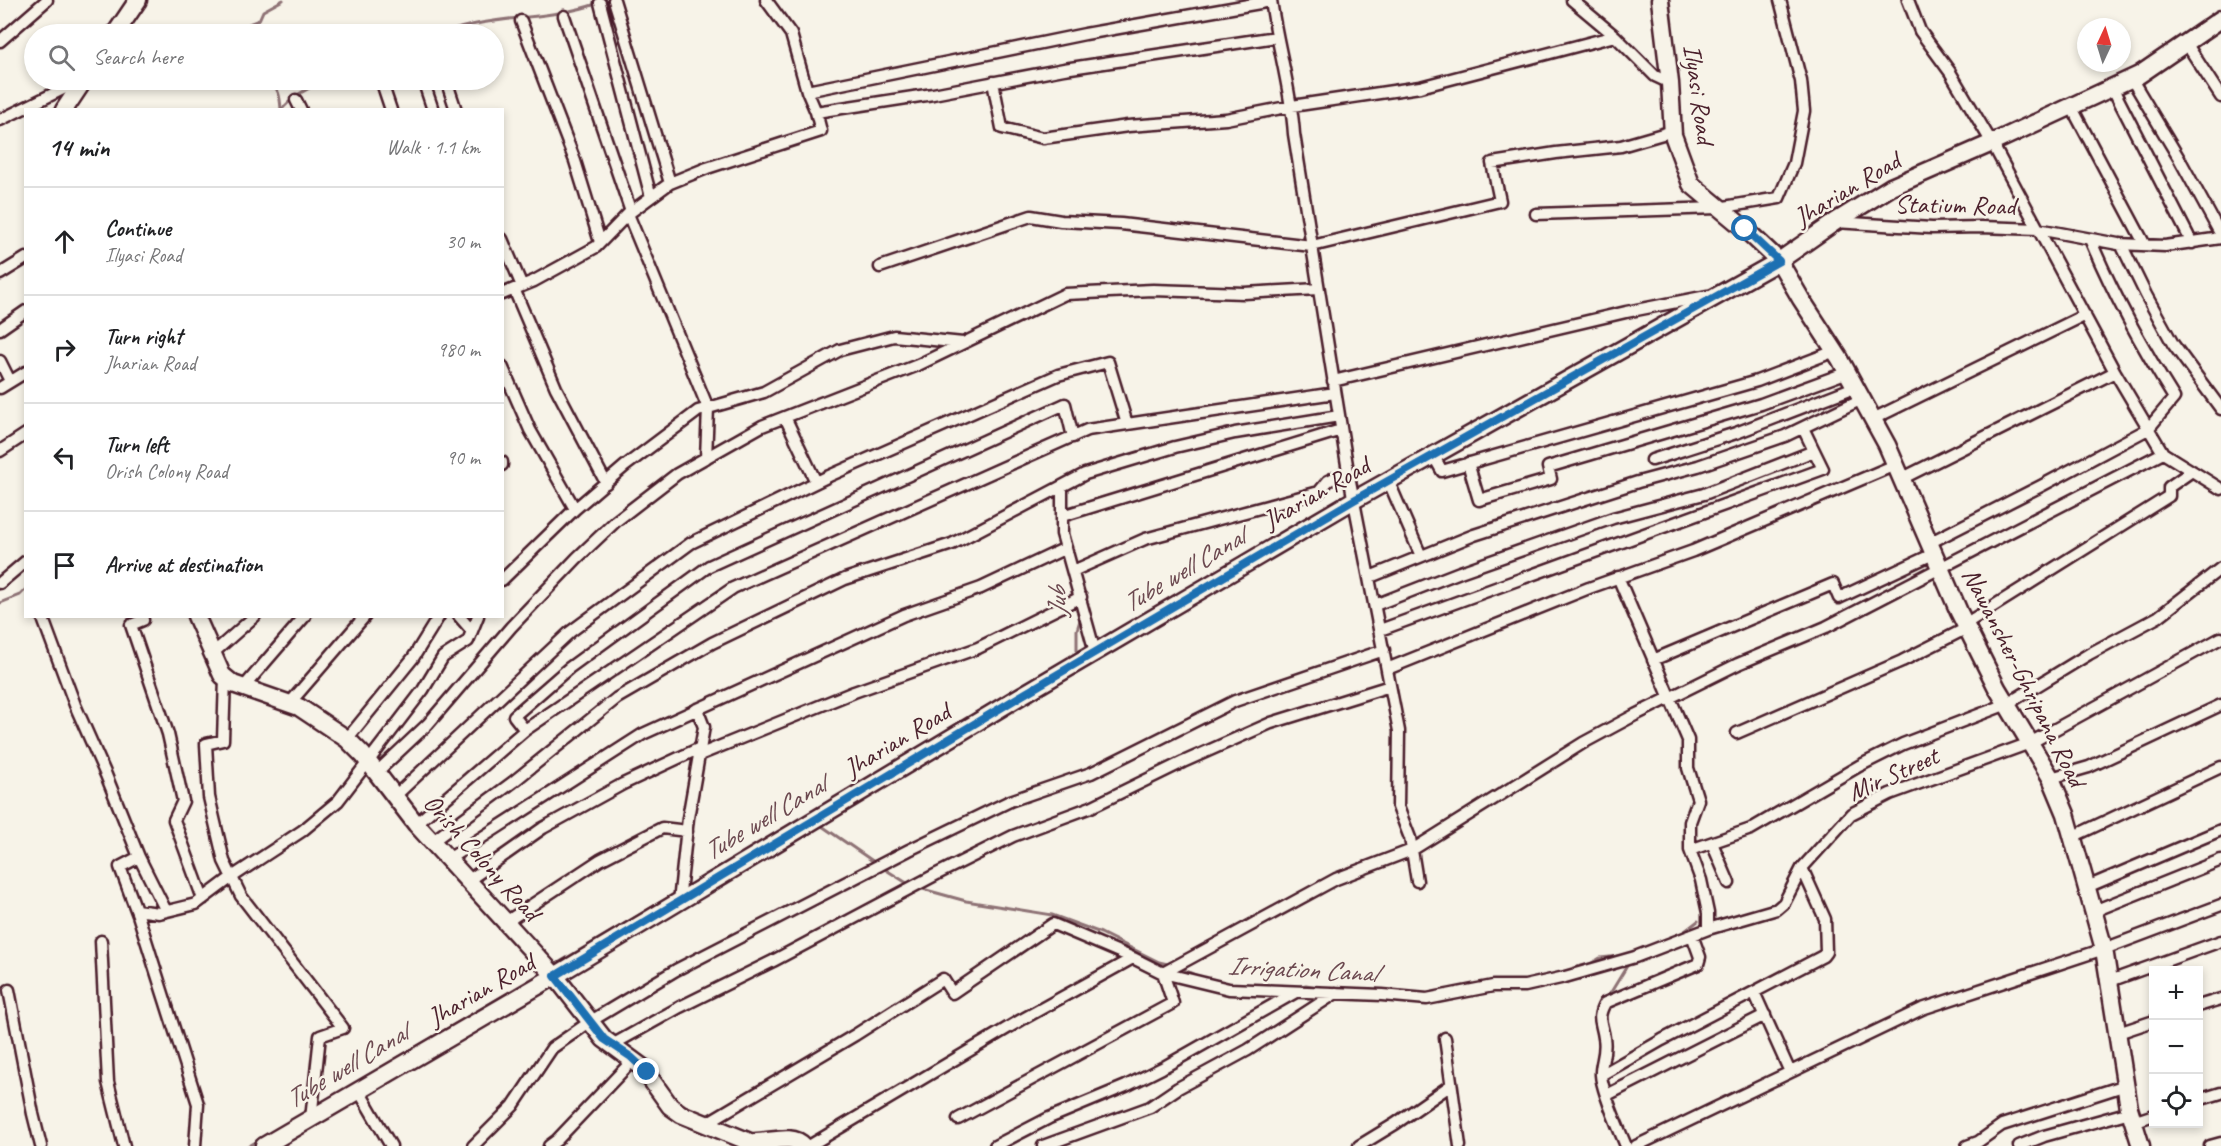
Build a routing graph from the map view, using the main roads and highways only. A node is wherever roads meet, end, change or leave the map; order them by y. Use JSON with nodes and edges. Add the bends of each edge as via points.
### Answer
{"nodes":[{"id":1,"x":138,"y":0,"type":"edge"},
{"id":2,"x":1660,"y":0,"type":"edge"},
{"id":3,"x":2221,"y":19,"type":"edge"},
{"id":4,"x":122,"y":24,"type":"edge"},
{"id":5,"x":77,"y":90,"type":"edge"},
{"id":6,"x":65,"y":108,"type":"edge"},
{"id":7,"x":1779,"y":261,"type":"junction"},
{"id":8,"x":197,"y":618,"type":"edge"},
{"id":9,"x":555,"y":976,"type":"junction"},
{"id":10,"x":264,"y":1146,"type":"edge"},
{"id":11,"x":804,"y":1146,"type":"edge"},
{"id":12,"x":2141,"y":1146,"type":"edge"}],
"edges":[{"from":1,"to":4,"type":"main road"},
{"from":2,"to":7,"type":"main road","name":"Ilyasi Road","via":[[1673,131],[1691,184]]},
{"from":3,"to":7,"type":"main road","name":"Jharian Road","via":[[2131,78],[1891,187]]},
{"from":5,"to":6,"type":"main road"},
{"from":7,"to":9,"type":"main road","name":"Jharian Road","via":[[1388,480]]},
{"from":7,"to":12,"type":"main road","name":"Nawansher-Ghripana Road","via":[[1873,419],[1966,626],[2051,778],[2104,949],[2132,1117]]},
{"from":8,"to":9,"type":"main road","name":"Orish Colony Road","via":[[225,678],[289,704],[347,739],[416,824]]},
{"from":9,"to":10,"type":"main road","name":"Jharian Road"},
{"from":9,"to":11,"type":"main road","name":"Orish Colony Road","via":[[604,1039],[634,1059],[670,1106],[681,1114],[750,1142],[797,1140]]}]}
